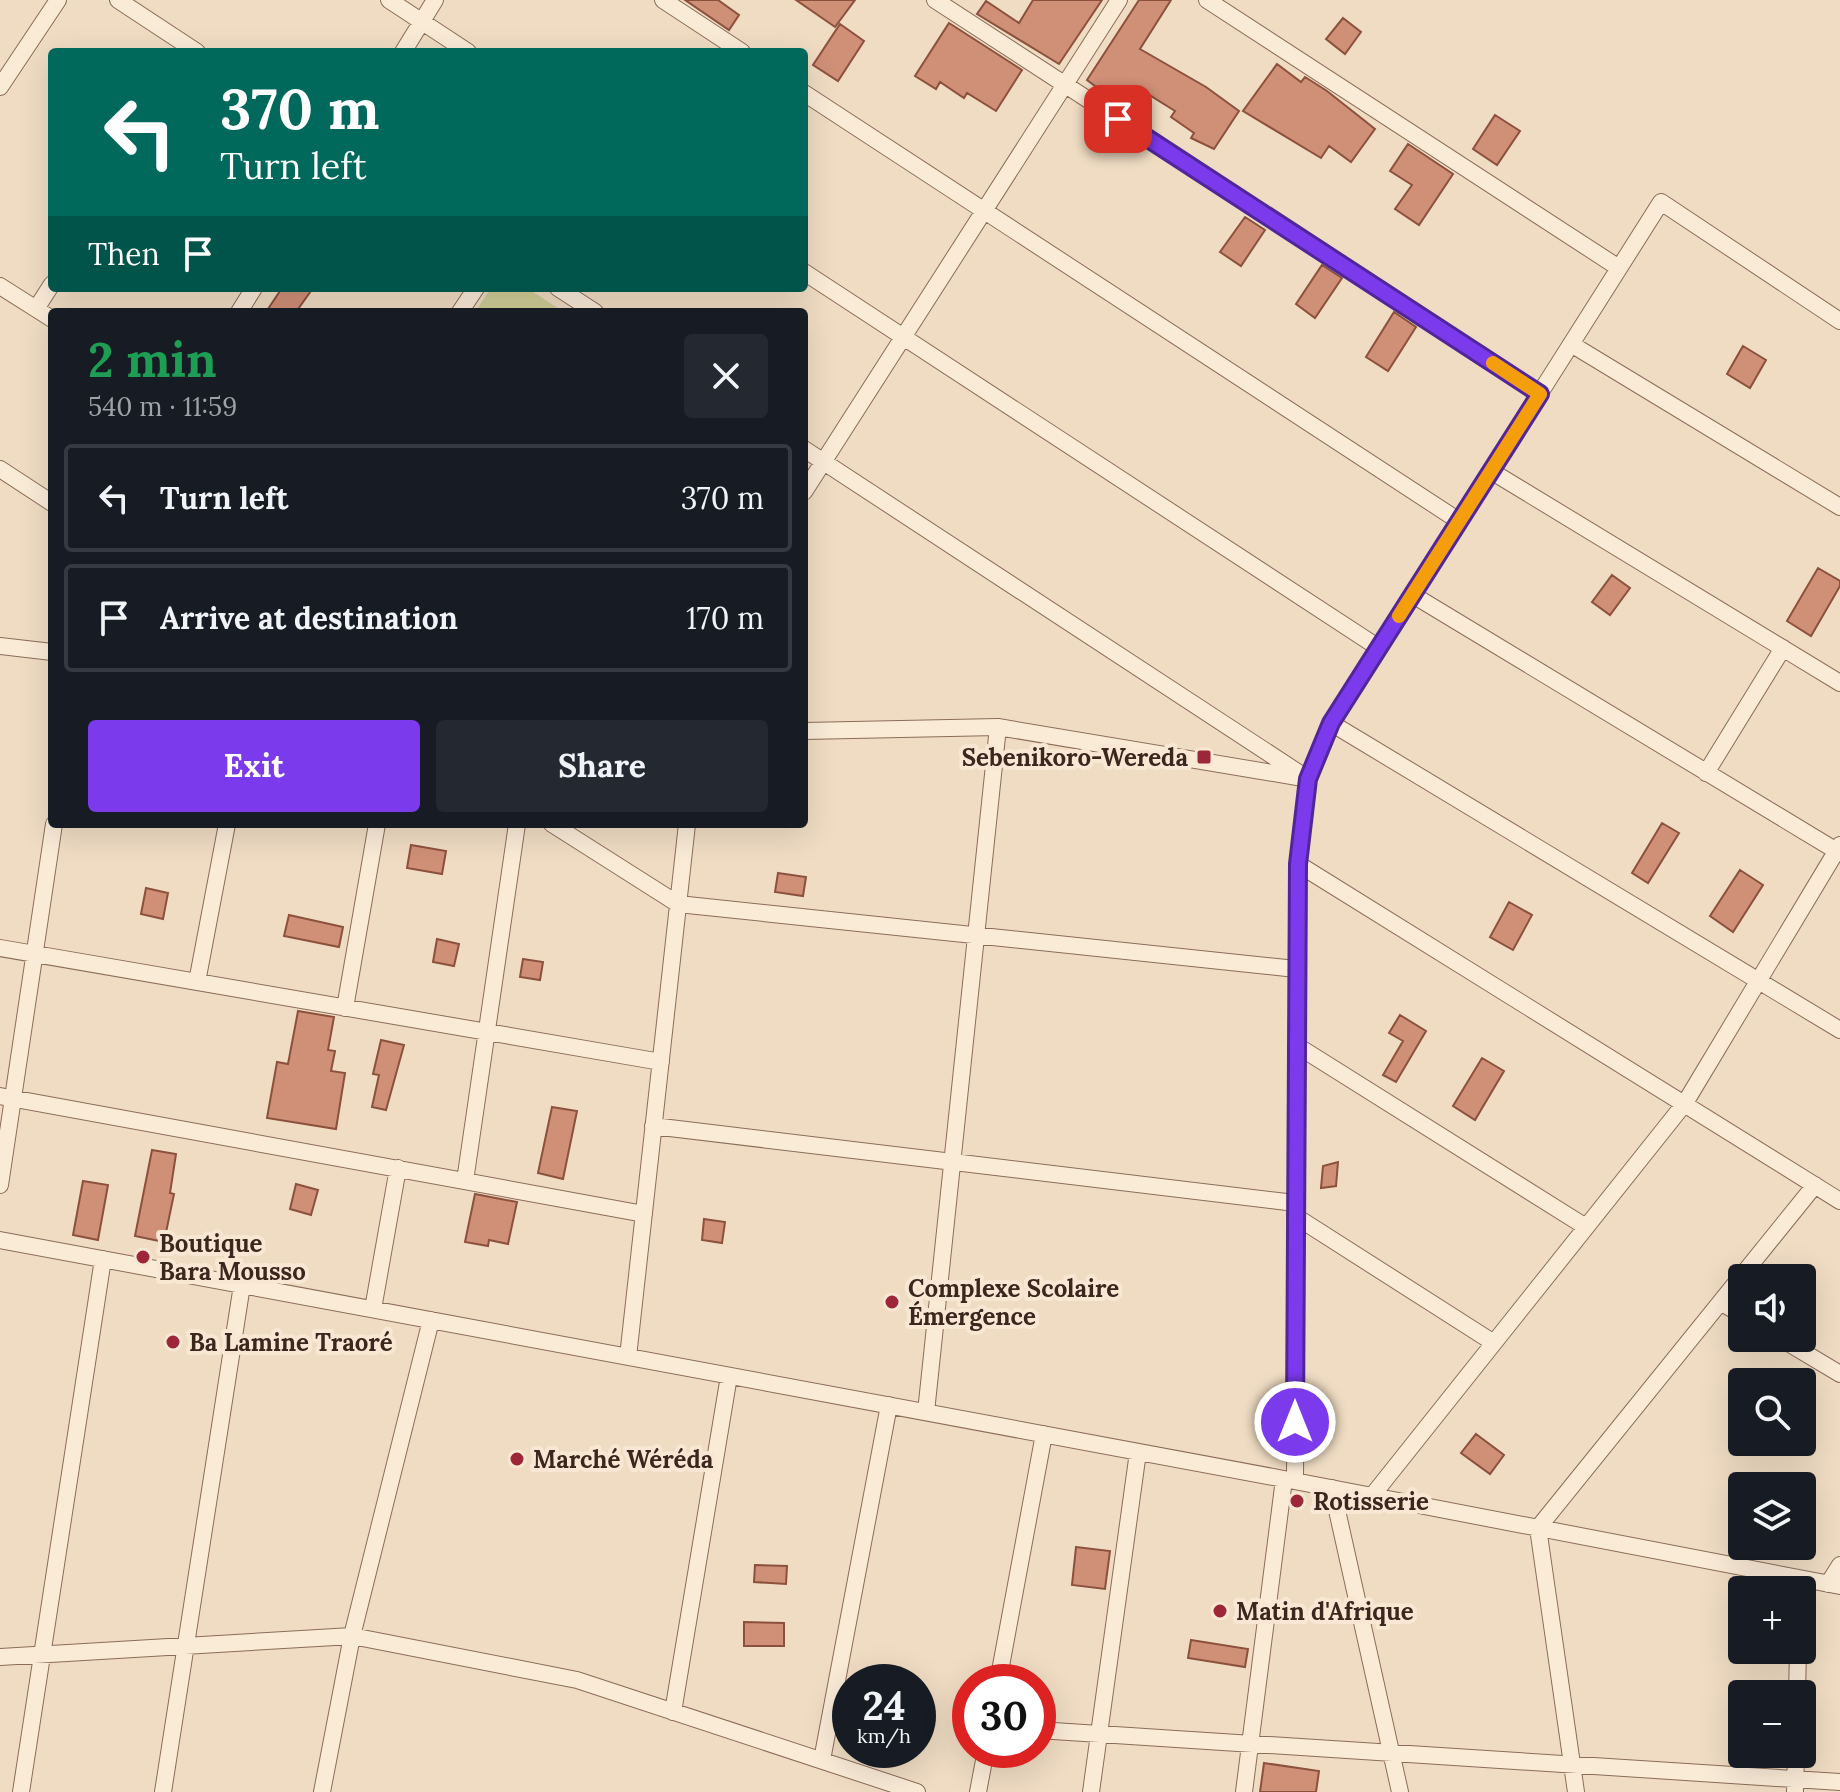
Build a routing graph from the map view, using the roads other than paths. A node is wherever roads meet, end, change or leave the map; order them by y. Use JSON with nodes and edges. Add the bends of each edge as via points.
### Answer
{"nodes":[{"id":1,"x":58,"y":0,"type":"edge"},
{"id":2,"x":118,"y":0,"type":"edge"},
{"id":3,"x":389,"y":0,"type":"edge"},
{"id":4,"x":435,"y":0,"type":"edge"},
{"id":5,"x":663,"y":0,"type":"edge"},
{"id":6,"x":935,"y":0,"type":"edge"},
{"id":7,"x":1119,"y":0,"type":"edge"},
{"id":8,"x":1207,"y":0,"type":"edge"},
{"id":9,"x":422,"y":22,"type":"junction"},
{"id":10,"x":191,"y":48,"type":"edge"},
{"id":11,"x":406,"y":48,"type":"edge"},
{"id":12,"x":462,"y":48,"type":"edge"},
{"id":13,"x":736,"y":48,"type":"edge"},
{"id":14,"x":1065,"y":85,"type":"junction"},
{"id":15,"x":0,"y":87,"type":"edge"},
{"id":16,"x":808,"y":96,"type":"edge"},
{"id":17,"x":984,"y":210,"type":"junction"},
{"id":18,"x":1619,"y":268,"type":"junction"},
{"id":19,"x":808,"y":275,"type":"edge"},
{"id":20,"x":0,"y":286,"type":"edge"},
{"id":21,"x":48,"y":290,"type":"edge"},
{"id":22,"x":564,"y":292,"type":"edge"},
{"id":23,"x":589,"y":308,"type":"edge"},
{"id":24,"x":36,"y":309,"type":"junction"},
{"id":25,"x":48,"y":316,"type":"edge"},
{"id":26,"x":1840,"y":321,"type":"edge"},
{"id":27,"x":904,"y":337,"type":"junction"},
{"id":28,"x":1571,"y":344,"type":"junction"},
{"id":29,"x":1540,"y":394,"type":"junction"},
{"id":30,"x":808,"y":452,"type":"edge"},
{"id":31,"x":824,"y":462,"type":"junction"},
{"id":32,"x":0,"y":469,"type":"edge"},
{"id":33,"x":1491,"y":471,"type":"junction"},
{"id":34,"x":808,"y":486,"type":"edge"},
{"id":35,"x":48,"y":500,"type":"edge"},
{"id":36,"x":1840,"y":507,"type":"edge"},
{"id":37,"x":1459,"y":521,"type":"junction"},
{"id":38,"x":1413,"y":595,"type":"junction"},
{"id":39,"x":0,"y":646,"type":"edge"},
{"id":40,"x":1379,"y":648,"type":"junction"},
{"id":41,"x":1783,"y":648,"type":"junction"},
{"id":42,"x":48,"y":652,"type":"edge"},
{"id":43,"x":1840,"y":683,"type":"edge"},
{"id":44,"x":1331,"y":723,"type":"junction"},
{"id":45,"x":998,"y":727,"type":"junction"},
{"id":46,"x":808,"y":731,"type":"edge"},
{"id":47,"x":1706,"y":773,"type":"junction"},
{"id":48,"x":1308,"y":779,"type":"junction"},
{"id":49,"x":53,"y":828,"type":"edge"},
{"id":50,"x":226,"y":828,"type":"edge"},
{"id":51,"x":376,"y":828,"type":"edge"},
{"id":52,"x":516,"y":828,"type":"edge"},
{"id":53,"x":558,"y":828,"type":"edge"},
{"id":54,"x":687,"y":828,"type":"edge"},
{"id":55,"x":1839,"y":850,"type":"edge"},
{"id":56,"x":1298,"y":864,"type":"junction"},
{"id":57,"x":678,"y":904,"type":"junction"},
{"id":58,"x":976,"y":936,"type":"junction"},
{"id":59,"x":0,"y":948,"type":"edge"},
{"id":60,"x":34,"y":954,"type":"junction"},
{"id":61,"x":1296,"y":969,"type":"junction"},
{"id":62,"x":1759,"y":981,"type":"junction"},
{"id":63,"x":197,"y":982,"type":"junction"},
{"id":64,"x":345,"y":1008,"type":"junction"},
{"id":65,"x":1840,"y":1030,"type":"edge"},
{"id":66,"x":486,"y":1032,"type":"junction"},
{"id":67,"x":1296,"y":1045,"type":"junction"},
{"id":68,"x":661,"y":1062,"type":"junction"},
{"id":69,"x":6,"y":1097,"type":"edge"},
{"id":70,"x":1685,"y":1103,"type":"junction"},
{"id":71,"x":653,"y":1126,"type":"junction"},
{"id":72,"x":952,"y":1162,"type":"junction"},
{"id":73,"x":398,"y":1168,"type":"junction"},
{"id":74,"x":465,"y":1181,"type":"junction"},
{"id":75,"x":0,"y":1185,"type":"edge"},
{"id":76,"x":1815,"y":1185,"type":"junction"},
{"id":77,"x":1840,"y":1201,"type":"edge"},
{"id":78,"x":1295,"y":1210,"type":"junction"},
{"id":79,"x":644,"y":1214,"type":"junction"},
{"id":80,"x":1586,"y":1227,"type":"junction"},
{"id":81,"x":0,"y":1240,"type":"edge"},
{"id":82,"x":103,"y":1259,"type":"junction"},
{"id":83,"x":242,"y":1285,"type":"junction"},
{"id":84,"x":1722,"y":1303,"type":"junction"},
{"id":85,"x":1728,"y":1307,"type":"edge"},
{"id":86,"x":373,"y":1309,"type":"junction"},
{"id":87,"x":431,"y":1320,"type":"junction"},
{"id":88,"x":1494,"y":1343,"type":"junction"},
{"id":89,"x":1803,"y":1352,"type":"edge"},
{"id":90,"x":628,"y":1357,"type":"junction"},
{"id":91,"x":1840,"y":1374,"type":"edge"},
{"id":92,"x":729,"y":1376,"type":"junction"},
{"id":93,"x":889,"y":1405,"type":"junction"},
{"id":94,"x":926,"y":1412,"type":"junction"},
{"id":95,"x":1044,"y":1434,"type":"junction"},
{"id":96,"x":1138,"y":1452,"type":"junction"},
{"id":97,"x":1290,"y":1480,"type":"junction"},
{"id":98,"x":1332,"y":1488,"type":"junction"},
{"id":99,"x":1372,"y":1496,"type":"junction"},
{"id":100,"x":1538,"y":1528,"type":"junction"},
{"id":101,"x":1840,"y":1565,"type":"edge"},
{"id":102,"x":1762,"y":1576,"type":"edge"},
{"id":103,"x":1834,"y":1585,"type":"edge"},
{"id":104,"x":352,"y":1636,"type":"junction"},
{"id":105,"x":185,"y":1647,"type":"junction"},
{"id":106,"x":42,"y":1655,"type":"junction"},
{"id":107,"x":0,"y":1657,"type":"edge"},
{"id":108,"x":1001,"y":1664,"type":"edge"},
{"id":109,"x":673,"y":1712,"type":"junction"},
{"id":110,"x":1056,"y":1731,"type":"edge"},
{"id":111,"x":1098,"y":1734,"type":"junction"},
{"id":112,"x":1250,"y":1744,"type":"junction"},
{"id":113,"x":1393,"y":1753,"type":"junction"},
{"id":114,"x":822,"y":1760,"type":"junction"},
{"id":115,"x":1572,"y":1764,"type":"junction"},
{"id":116,"x":983,"y":1768,"type":"edge"},
{"id":117,"x":1840,"y":1782,"type":"edge"},
{"id":118,"x":1795,"y":1785,"type":"edge"},
{"id":119,"x":21,"y":1792,"type":"edge"},
{"id":120,"x":163,"y":1792,"type":"edge"},
{"id":121,"x":322,"y":1792,"type":"edge"},
{"id":122,"x":917,"y":1792,"type":"edge"},
{"id":123,"x":978,"y":1792,"type":"edge"},
{"id":124,"x":1091,"y":1792,"type":"edge"},
{"id":125,"x":1244,"y":1792,"type":"edge"},
{"id":126,"x":1400,"y":1792,"type":"edge"},
{"id":127,"x":1576,"y":1792,"type":"edge"}],
"edges":[{"from":1,"to":15,"type":"street"},
{"from":2,"to":10,"type":"street"},
{"from":3,"to":9,"type":"street"},
{"from":4,"to":9,"type":"street"},
{"from":5,"to":13,"type":"street"},
{"from":6,"to":14,"type":"street"},
{"from":7,"to":14,"type":"street"},
{"from":8,"to":18,"type":"street"},
{"from":9,"to":11,"type":"street"},
{"from":9,"to":12,"type":"street"},
{"from":14,"to":17,"type":"street"},
{"from":14,"to":29,"type":"street"},
{"from":16,"to":17,"type":"street"},
{"from":17,"to":27,"type":"street"},
{"from":17,"to":37,"type":"street"},
{"from":18,"to":26,"type":"street","via":[[1661,202]]},
{"from":18,"to":28,"type":"street"},
{"from":19,"to":27,"type":"street"},
{"from":20,"to":24,"type":"street"},
{"from":21,"to":24,"type":"street"},
{"from":22,"to":23,"type":"street"},
{"from":24,"to":25,"type":"street"},
{"from":27,"to":31,"type":"street"},
{"from":27,"to":40,"type":"street"},
{"from":28,"to":29,"type":"street"},
{"from":28,"to":36,"type":"street"},
{"from":29,"to":33,"type":"street"},
{"from":30,"to":31,"type":"street"},
{"from":31,"to":34,"type":"street"},
{"from":31,"to":48,"type":"street"},
{"from":32,"to":35,"type":"street"},
{"from":33,"to":37,"type":"street"},
{"from":33,"to":41,"type":"street"},
{"from":37,"to":38,"type":"street"},
{"from":38,"to":40,"type":"street"},
{"from":38,"to":47,"type":"street"},
{"from":39,"to":42,"type":"street"},
{"from":40,"to":44,"type":"street"},
{"from":41,"to":43,"type":"street"},
{"from":41,"to":47,"type":"street"},
{"from":44,"to":48,"type":"street"},
{"from":44,"to":62,"type":"street"},
{"from":45,"to":46,"type":"street"},
{"from":45,"to":48,"type":"street"},
{"from":45,"to":58,"type":"street"},
{"from":47,"to":55,"type":"street"},
{"from":48,"to":56,"type":"street"},
{"from":49,"to":60,"type":"street"},
{"from":50,"to":63,"type":"street"},
{"from":51,"to":64,"type":"street"},
{"from":52,"to":66,"type":"street"},
{"from":53,"to":57,"type":"street"},
{"from":54,"to":57,"type":"street"},
{"from":55,"to":62,"type":"street"},
{"from":56,"to":61,"type":"street"},
{"from":56,"to":70,"type":"street"},
{"from":57,"to":58,"type":"street"},
{"from":57,"to":68,"type":"street"},
{"from":58,"to":61,"type":"street"},
{"from":58,"to":72,"type":"street"},
{"from":59,"to":60,"type":"street"},
{"from":60,"to":63,"type":"street"},
{"from":60,"to":69,"type":"street"},
{"from":61,"to":67,"type":"street"},
{"from":62,"to":65,"type":"street"},
{"from":62,"to":70,"type":"street"},
{"from":63,"to":64,"type":"street"},
{"from":64,"to":66,"type":"street"},
{"from":66,"to":68,"type":"street"},
{"from":66,"to":74,"type":"street"},
{"from":67,"to":78,"type":"street"},
{"from":67,"to":80,"type":"street"},
{"from":68,"to":71,"type":"street"},
{"from":69,"to":73,"type":"street"},
{"from":69,"to":75,"type":"street"},
{"from":70,"to":76,"type":"street"},
{"from":70,"to":80,"type":"street"},
{"from":71,"to":72,"type":"street"},
{"from":71,"to":79,"type":"street"},
{"from":72,"to":78,"type":"street"},
{"from":72,"to":94,"type":"street"},
{"from":73,"to":74,"type":"street"},
{"from":73,"to":86,"type":"street"},
{"from":74,"to":79,"type":"street"},
{"from":76,"to":77,"type":"street"},
{"from":76,"to":84,"type":"street"},
{"from":78,"to":88,"type":"street"},
{"from":78,"to":97,"type":"street"},
{"from":79,"to":90,"type":"street"},
{"from":80,"to":88,"type":"street"},
{"from":81,"to":82,"type":"street"},
{"from":82,"to":83,"type":"street"},
{"from":82,"to":106,"type":"street"},
{"from":83,"to":86,"type":"street"},
{"from":83,"to":105,"type":"street"},
{"from":84,"to":85,"type":"street"},
{"from":84,"to":100,"type":"street"},
{"from":86,"to":87,"type":"street"},
{"from":87,"to":90,"type":"street"},
{"from":87,"to":104,"type":"street"},
{"from":88,"to":99,"type":"street"},
{"from":89,"to":91,"type":"street"},
{"from":90,"to":92,"type":"street"},
{"from":92,"to":93,"type":"street"},
{"from":92,"to":109,"type":"street"},
{"from":93,"to":94,"type":"street"},
{"from":93,"to":114,"type":"street"},
{"from":94,"to":95,"type":"street"},
{"from":95,"to":96,"type":"street"},
{"from":95,"to":108,"type":"street"},
{"from":96,"to":97,"type":"street"},
{"from":96,"to":111,"type":"street"},
{"from":97,"to":98,"type":"street"},
{"from":97,"to":112,"type":"street"},
{"from":98,"to":99,"type":"street"},
{"from":98,"to":113,"type":"street"},
{"from":99,"to":100,"type":"street"},
{"from":100,"to":102,"type":"street"},
{"from":100,"to":115,"type":"street"},
{"from":101,"to":103,"type":"street"},
{"from":104,"to":105,"type":"street"},
{"from":104,"to":109,"type":"street","via":[[577,1680]]},
{"from":104,"to":121,"type":"street"},
{"from":105,"to":106,"type":"street"},
{"from":105,"to":120,"type":"street"},
{"from":106,"to":107,"type":"street"},
{"from":106,"to":119,"type":"street"},
{"from":109,"to":114,"type":"street"},
{"from":110,"to":111,"type":"street"},
{"from":111,"to":112,"type":"street"},
{"from":111,"to":124,"type":"street"},
{"from":112,"to":113,"type":"street"},
{"from":112,"to":125,"type":"street"},
{"from":113,"to":115,"type":"street"},
{"from":113,"to":126,"type":"street"},
{"from":114,"to":122,"type":"street"},
{"from":115,"to":118,"type":"street"},
{"from":115,"to":127,"type":"street"},
{"from":116,"to":123,"type":"street"},
{"from":117,"to":118,"type":"street"}]}
